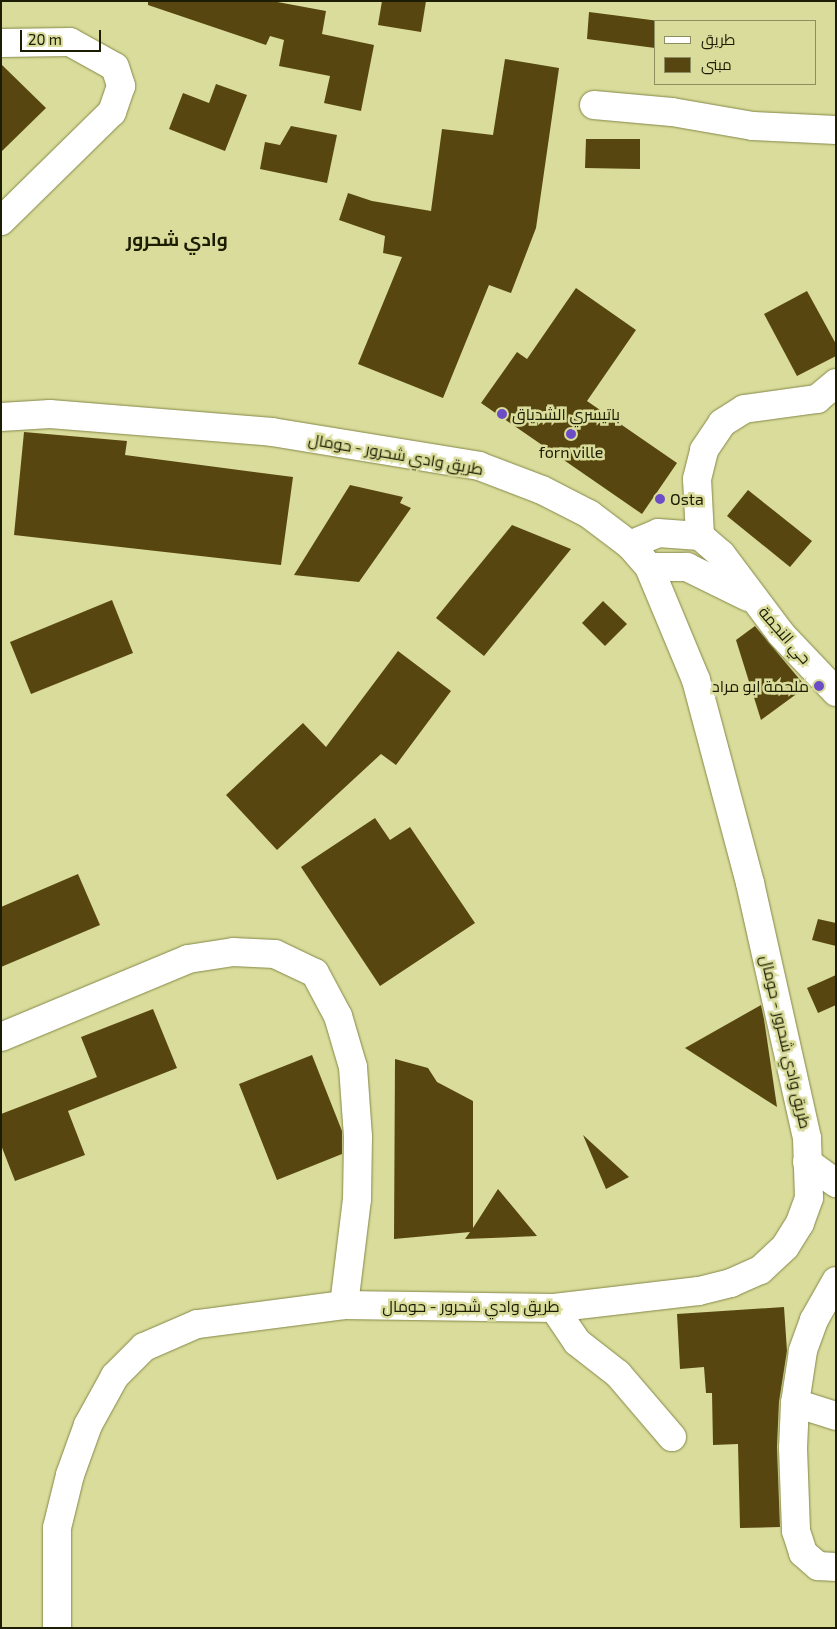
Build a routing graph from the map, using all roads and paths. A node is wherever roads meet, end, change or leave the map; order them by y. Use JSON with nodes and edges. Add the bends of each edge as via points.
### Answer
{"nodes":[{"id":1,"x":1,"y":43,"type":"edge"},
{"id":2,"x":594,"y":105,"type":"dead end"},
{"id":3,"x":836,"y":130,"type":"edge"},
{"id":4,"x":1,"y":221,"type":"edge"},
{"id":5,"x":836,"y":383,"type":"edge"},
{"id":6,"x":1,"y":417,"type":"edge"},
{"id":7,"x":700,"y":536,"type":"junction"},
{"id":8,"x":630,"y":544,"type":"junction"},
{"id":9,"x":649,"y":567,"type":"junction"},
{"id":10,"x":754,"y":600,"type":"junction"},
{"id":11,"x":836,"y":692,"type":"edge"},
{"id":12,"x":1,"y":1037,"type":"edge"},
{"id":13,"x":807,"y":1162,"type":"junction"},
{"id":14,"x":836,"y":1182,"type":"edge"},
{"id":15,"x":836,"y":1281,"type":"edge"},
{"id":16,"x":344,"y":1305,"type":"junction"},
{"id":17,"x":554,"y":1308,"type":"junction"},
{"id":18,"x":795,"y":1403,"type":"junction"},
{"id":19,"x":836,"y":1416,"type":"edge"},
{"id":20,"x":672,"y":1438,"type":"dead end"},
{"id":21,"x":836,"y":1567,"type":"edge"},
{"id":22,"x":57,"y":1628,"type":"edge"}],
"edges":[{"from":1,"to":4,"type":"street","via":[[70,42],[115,67],[121,86],[112,112]]},
{"from":2,"to":3,"type":"street","via":[[672,112],[753,126]]},
{"from":5,"to":7,"type":"street","via":[[817,399],[744,409],[722,424],[704,450],[697,479]]},
{"from":6,"to":8,"type":"street","name":"طريق وادي شحرور - حومال","via":[[50,414],[272,432],[479,466],[542,490],[590,514]]},
{"from":7,"to":8,"type":"street","via":[[658,533]]},
{"from":7,"to":10,"type":"street","name":"حي النجمة","via":[[721,554]]},
{"from":8,"to":9,"type":"street","name":"طريق وادي شحرور - حومال"},
{"from":9,"to":10,"type":"street","via":[[687,567]]},
{"from":9,"to":13,"type":"street","name":"طريق وادي شحرور - حومال","via":[[696,680],[747,873],[807,1138]]},
{"from":10,"to":11,"type":"street","name":"حي النجمة"},
{"from":12,"to":16,"type":"street","via":[[188,959],[233,952],[275,954],[314,973],[338,1016],[353,1067],[358,1137],[357,1199]]},
{"from":13,"to":14,"type":"street"},
{"from":13,"to":17,"type":"street","name":"طريق وادي شحرور - حومال","via":[[808,1198],[800,1223],[785,1247],[760,1270],[732,1283],[698,1291]]},
{"from":15,"to":18,"type":"street","via":[[814,1320],[803,1352]]},
{"from":16,"to":17,"type":"street","name":"طريق وادي شحرور - حومال"},
{"from":16,"to":22,"type":"street","name":"طريق وادي شحرور - حومال","via":[[197,1324],[144,1347],[115,1376],[88,1425],[70,1475],[57,1528]]},
{"from":17,"to":20,"type":"street","via":[[577,1342],[618,1374]]},
{"from":18,"to":19,"type":"street"},
{"from":18,"to":21,"type":"street","via":[[796,1531],[803,1553],[818,1566]]}]}
